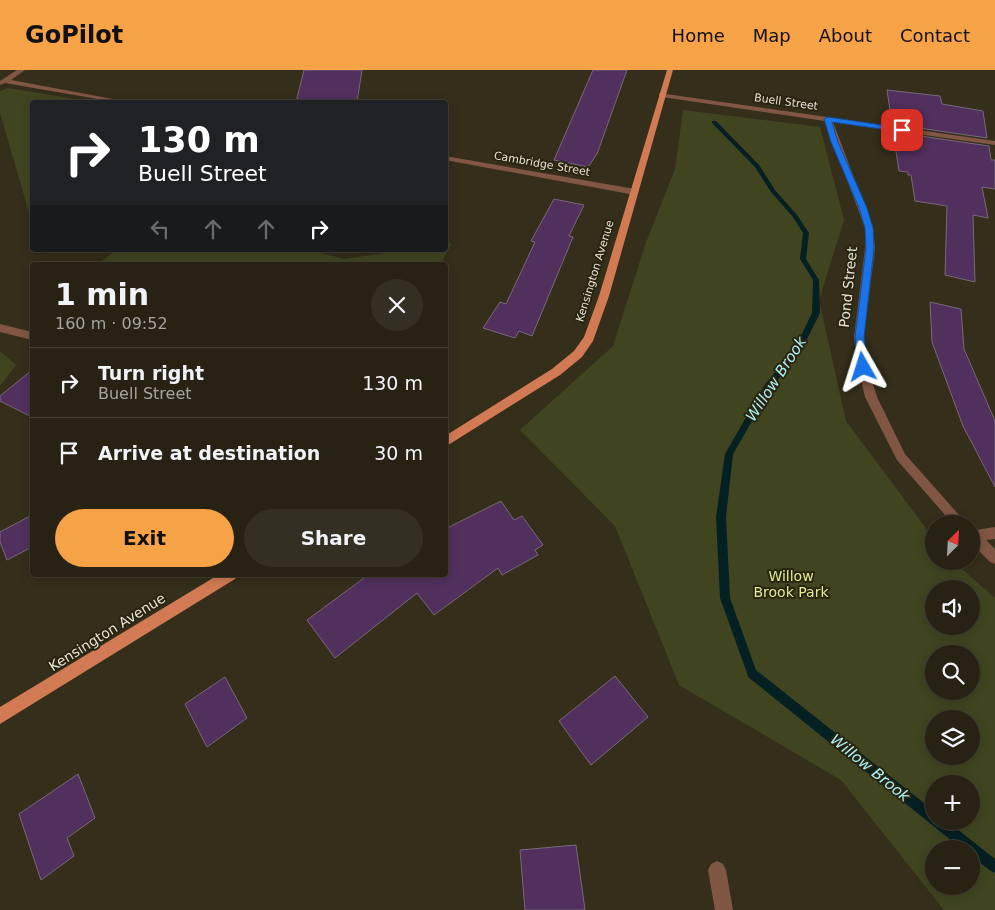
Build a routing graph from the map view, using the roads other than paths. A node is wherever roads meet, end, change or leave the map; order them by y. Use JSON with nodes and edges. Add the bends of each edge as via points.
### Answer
{"nodes":[{"id":1,"x":22,"y":70,"type":"edge"},
{"id":2,"x":670,"y":70,"type":"edge"},
{"id":3,"x":2,"y":83,"type":"edge"},
{"id":4,"x":662,"y":95,"type":"junction"},
{"id":5,"x":112,"y":100,"type":"edge"},
{"id":6,"x":828,"y":119,"type":"junction"},
{"id":7,"x":995,"y":144,"type":"edge"},
{"id":8,"x":448,"y":159,"type":"edge"},
{"id":9,"x":635,"y":192,"type":"junction"},
{"id":10,"x":0,"y":328,"type":"edge"},
{"id":11,"x":30,"y":336,"type":"edge"},
{"id":12,"x":448,"y":440,"type":"edge"},
{"id":13,"x":953,"y":515,"type":"edge"},
{"id":14,"x":995,"y":533,"type":"edge"},
{"id":15,"x":980,"y":534,"type":"edge"},
{"id":16,"x":980,"y":543,"type":"edge"},
{"id":17,"x":995,"y":558,"type":"edge"},
{"id":18,"x":227,"y":577,"type":"edge"},
{"id":19,"x":0,"y":716,"type":"edge"},
{"id":20,"x":717,"y":870,"type":"dead end"},
{"id":21,"x":724,"y":910,"type":"edge"}],
"edges":[{"from":1,"to":3,"type":"street"},
{"from":2,"to":4,"type":"main road","name":"Kensington Avenue"},
{"from":3,"to":5,"type":"street"},
{"from":4,"to":6,"type":"street","name":"Buell Street"},
{"from":4,"to":9,"type":"main road","name":"Kensington Avenue"},
{"from":6,"to":7,"type":"street","name":"Buell Street"},
{"from":6,"to":13,"type":"street","name":"Pond Street","via":[[869,228],[870,248],[859,337],[871,397],[900,457]]},
{"from":8,"to":9,"type":"street","name":"Cambridge Street"},
{"from":9,"to":12,"type":"main road","name":"Kensington Avenue","via":[[597,321],[582,349],[556,372]]},
{"from":10,"to":11,"type":"street"},
{"from":14,"to":15,"type":"street"},
{"from":16,"to":17,"type":"street"},
{"from":18,"to":19,"type":"main road","name":"Kensington Avenue"},
{"from":20,"to":21,"type":"street"}]}
